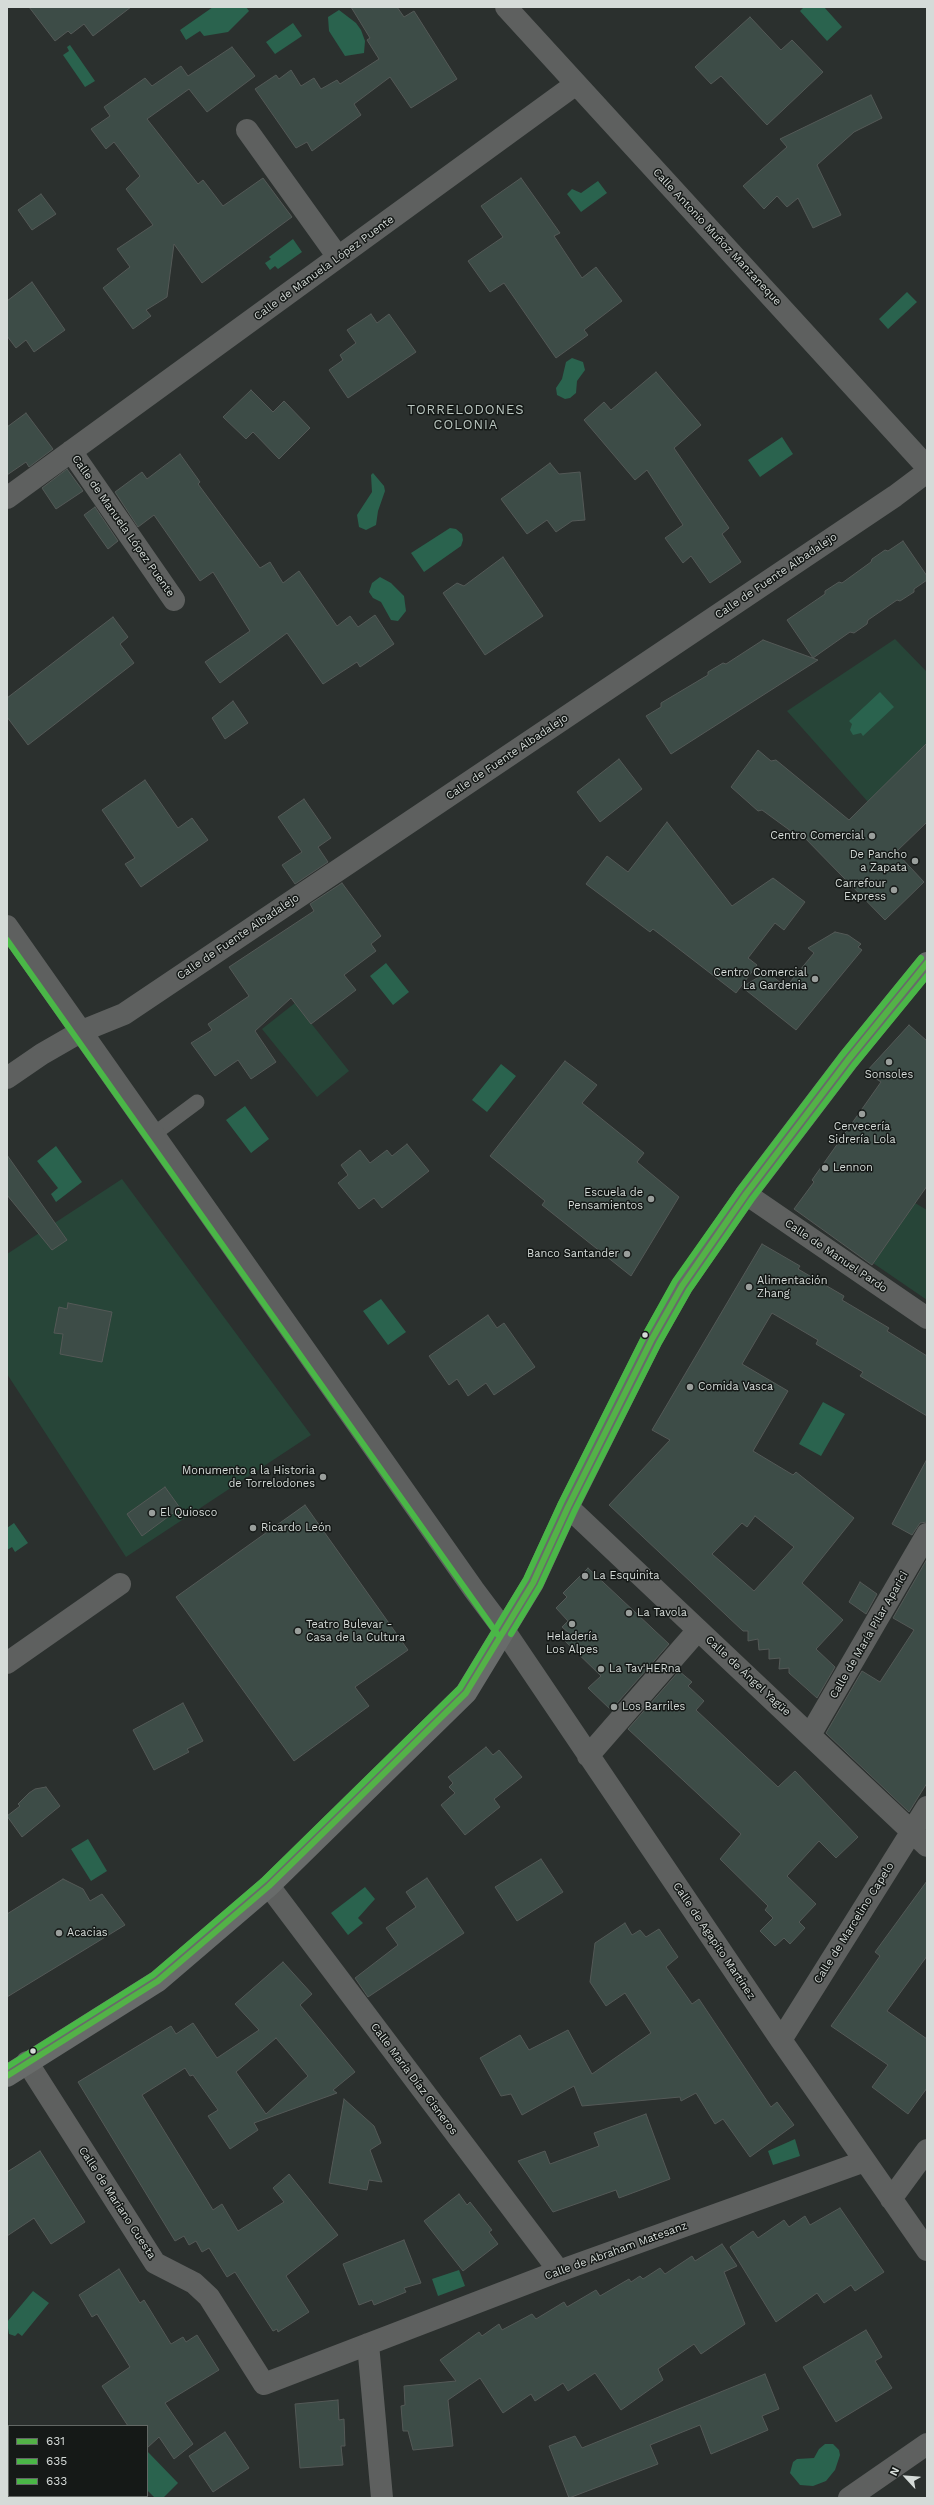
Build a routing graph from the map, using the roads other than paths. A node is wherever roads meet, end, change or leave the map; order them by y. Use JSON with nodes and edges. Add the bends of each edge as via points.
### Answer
{"nodes":[{"id":1,"x":506,"y":7,"type":"edge"},
{"id":2,"x":576,"y":84,"type":"junction"},
{"id":3,"x":247,"y":130,"type":"dead end"},
{"id":4,"x":338,"y":257,"type":"junction"},
{"id":5,"x":71,"y":451,"type":"junction"},
{"id":6,"x":927,"y":467,"type":"edge"},
{"id":7,"x":927,"y":472,"type":"edge"},
{"id":8,"x":7,"y":498,"type":"edge"},
{"id":9,"x":174,"y":600,"type":"dead end"},
{"id":10,"x":7,"y":926,"type":"edge"},
{"id":11,"x":927,"y":964,"type":"edge"},
{"id":12,"x":82,"y":1032,"type":"junction"},
{"id":13,"x":7,"y":1078,"type":"edge"},
{"id":14,"x":197,"y":1102,"type":"dead end"},
{"id":15,"x":154,"y":1134,"type":"junction"},
{"id":16,"x":746,"y":1194,"type":"junction"},
{"id":17,"x":927,"y":1318,"type":"edge"},
{"id":18,"x":568,"y":1507,"type":"junction"},
{"id":19,"x":927,"y":1534,"type":"edge"},
{"id":20,"x":120,"y":1584,"type":"dead end"},
{"id":21,"x":504,"y":1630,"type":"junction"},
{"id":22,"x":698,"y":1630,"type":"junction"},
{"id":23,"x":7,"y":1663,"type":"edge"},
{"id":24,"x":810,"y":1735,"type":"junction"},
{"id":25,"x":588,"y":1756,"type":"junction"},
{"id":26,"x":927,"y":1807,"type":"edge"},
{"id":27,"x":919,"y":1839,"type":"edge"},
{"id":28,"x":268,"y":1886,"type":"junction"},
{"id":29,"x":781,"y":2040,"type":"junction"},
{"id":30,"x":27,"y":2062,"type":"junction"},
{"id":31,"x":7,"y":2076,"type":"edge"},
{"id":32,"x":927,"y":2150,"type":"edge"},
{"id":33,"x":865,"y":2161,"type":"junction"},
{"id":34,"x":891,"y":2199,"type":"junction"},
{"id":35,"x":927,"y":2250,"type":"edge"},
{"id":36,"x":559,"y":2272,"type":"junction"},
{"id":37,"x":368,"y":2344,"type":"junction"},
{"id":38,"x":264,"y":2384,"type":"joint"},
{"id":39,"x":927,"y":2444,"type":"edge"},
{"id":40,"x":382,"y":2498,"type":"edge"},
{"id":41,"x":849,"y":2498,"type":"edge"}],
"edges":[{"from":1,"to":2,"type":"street","name":"Calle Antonio Muñoz Manzaneque"},
{"from":2,"to":4,"type":"street","name":"Calle de Manuela López Puente"},
{"from":2,"to":6,"type":"street","name":"Calle Antonio Muñoz Manzaneque"},
{"from":3,"to":4,"type":"street"},
{"from":4,"to":5,"type":"street","name":"Calle de Manuela López Puente"},
{"from":5,"to":8,"type":"street","name":"Calle de Manuela López Puente"},
{"from":5,"to":9,"type":"street","name":"Calle de Manuela López Puente"},
{"from":7,"to":12,"type":"street","name":"Calle de Fuente Albadalejo","via":[[124,1014]]},
{"from":10,"to":12,"type":"street","name":"Calle de Agapito Martínez"},
{"from":11,"to":16,"type":"main road","via":[[848,1060]]},
{"from":12,"to":13,"type":"street","name":"Calle de Fuente Albadalejo","via":[[42,1054]]},
{"from":12,"to":15,"type":"street","name":"Calle de Agapito Martínez"},
{"from":14,"to":15,"type":"lane"},
{"from":15,"to":21,"type":"street","name":"Calle de Agapito Martínez"},
{"from":16,"to":17,"type":"street","name":"Calle de Manuel Pardo"},
{"from":16,"to":18,"type":"main road","via":[[682,1286],[652,1338]]},
{"from":18,"to":21,"type":"main road","via":[[533,1583]]},
{"from":18,"to":22,"type":"street","name":"Calle de Ángel Yagüe"},
{"from":19,"to":24,"type":"street","name":"Calle de María Pilar Aparici"},
{"from":20,"to":23,"type":"street"},
{"from":21,"to":25,"type":"street","name":"Calle de Agapito Martínez"},
{"from":21,"to":28,"type":"main road","via":[[466,1693]]},
{"from":22,"to":24,"type":"street","name":"Calle de Ángel Yagüe"},
{"from":22,"to":25,"type":"street"},
{"from":24,"to":27,"type":"street","name":"Calle de Ángel Yagüe"},
{"from":25,"to":29,"type":"street","name":"Calle de Agapito Martínez"},
{"from":26,"to":27,"type":"street","name":"Calle de Marcelino Capelo"},
{"from":27,"to":29,"type":"street","name":"Calle de Marcelino Capelo"},
{"from":28,"to":30,"type":"main road","via":[[158,1981]]},
{"from":28,"to":36,"type":"street","name":"Calle María Díaz Cisneros"},
{"from":29,"to":33,"type":"street","name":"Calle de Agapito Martínez"},
{"from":30,"to":31,"type":"main road"},
{"from":30,"to":38,"type":"street","name":"Calle de Mariano Cuesta","via":[[155,2263],[194,2283],[209,2297]]},
{"from":32,"to":34,"type":"street"},
{"from":33,"to":34,"type":"street","name":"Calle de Agapito Martínez"},
{"from":33,"to":36,"type":"street","name":"Calle de Abraham Matesanz"},
{"from":34,"to":35,"type":"street","name":"Calle de Agapito Martínez"},
{"from":36,"to":37,"type":"street","name":"Calle de Abraham Matesanz"},
{"from":37,"to":38,"type":"street","name":"Calle de Abraham Matesanz"},
{"from":37,"to":40,"type":"street"},
{"from":39,"to":41,"type":"street"}]}
